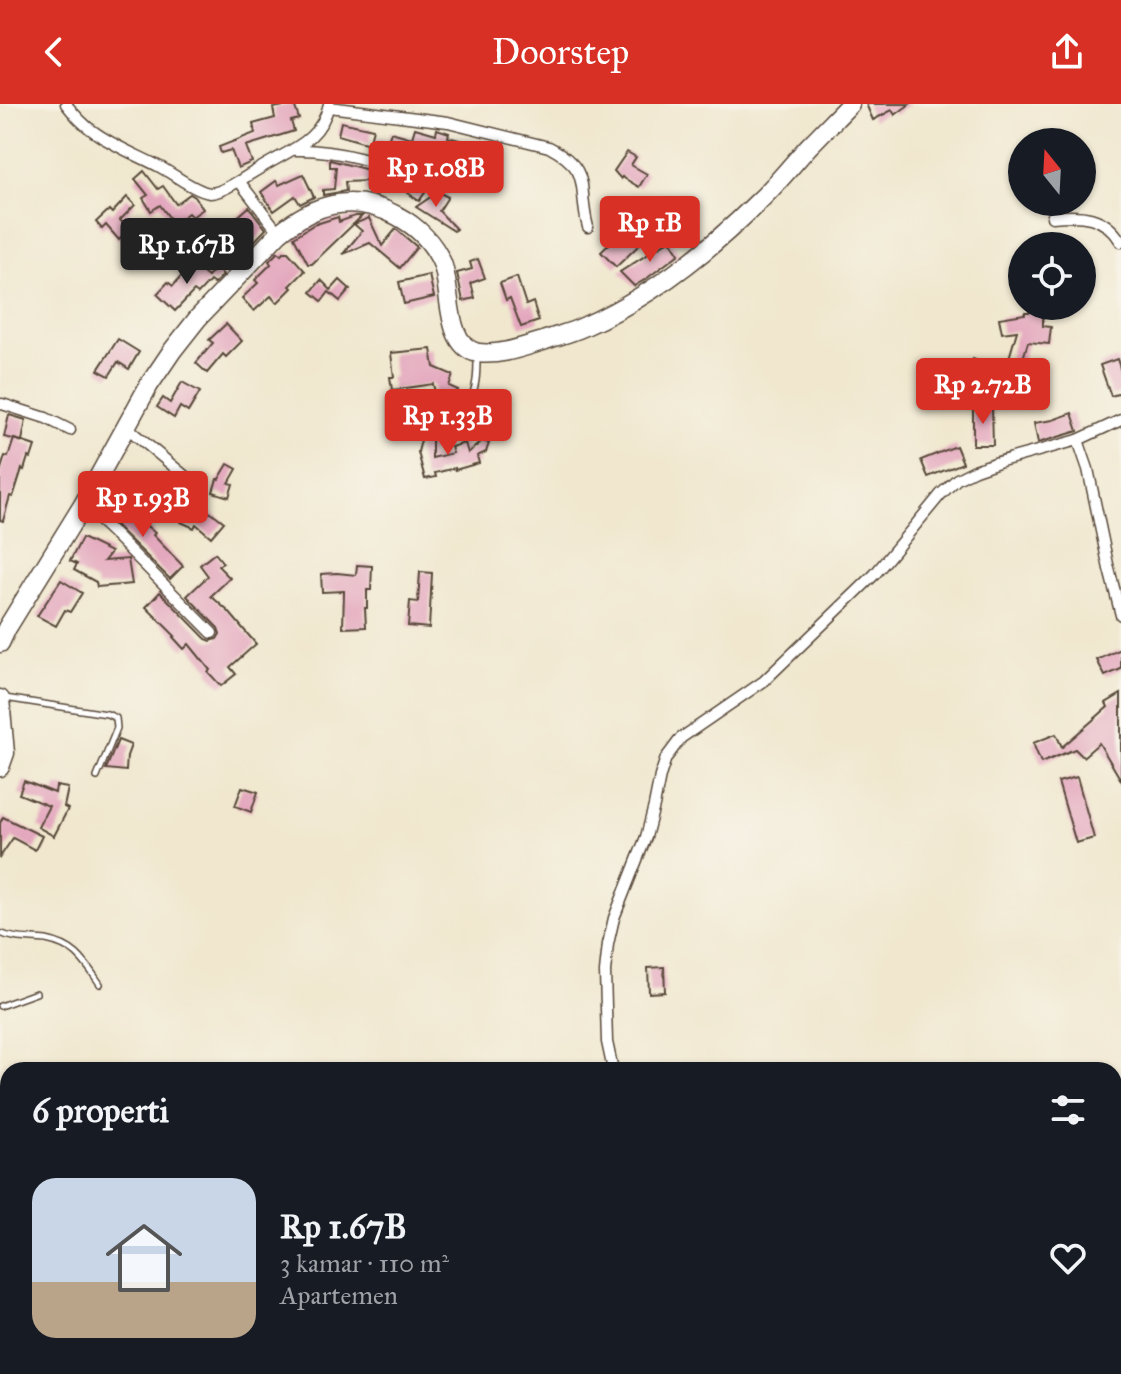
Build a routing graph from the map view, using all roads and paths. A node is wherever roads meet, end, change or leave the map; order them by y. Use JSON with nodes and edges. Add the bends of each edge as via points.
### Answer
{"nodes":[{"id":1,"x":66,"y":104,"type":"edge"},
{"id":2,"x":850,"y":104,"type":"edge"},
{"id":3,"x":329,"y":106,"type":"edge"},
{"id":4,"x":295,"y":150,"type":"junction"},
{"id":5,"x":418,"y":177,"type":"dead end"},
{"id":6,"x":239,"y":181,"type":"junction"},
{"id":7,"x":1052,"y":217,"type":"dead end"},
{"id":8,"x":588,"y":227,"type":"dead end"},
{"id":9,"x":279,"y":233,"type":"junction"},
{"id":10,"x":1121,"y":242,"type":"edge"},
{"id":11,"x":477,"y":353,"type":"junction"},
{"id":12,"x":469,"y":401,"type":"dead end"},
{"id":13,"x":1,"y":406,"type":"edge"},
{"id":14,"x":1121,"y":420,"type":"edge"},
{"id":15,"x":126,"y":427,"type":"junction"},
{"id":16,"x":70,"y":430,"type":"dead end"},
{"id":17,"x":1078,"y":440,"type":"junction"},
{"id":18,"x":197,"y":486,"type":"dead end"},
{"id":19,"x":83,"y":505,"type":"junction"},
{"id":20,"x":1121,"y":615,"type":"edge"},
{"id":21,"x":212,"y":633,"type":"dead end"},
{"id":22,"x":0,"y":643,"type":"edge"},
{"id":23,"x":0,"y":698,"type":"edge"},
{"id":24,"x":2,"y":738,"type":"edge"},
{"id":25,"x":0,"y":767,"type":"edge"},
{"id":26,"x":97,"y":777,"type":"dead end"},
{"id":27,"x":0,"y":933,"type":"edge"},
{"id":28,"x":100,"y":984,"type":"dead end"},
{"id":29,"x":36,"y":993,"type":"dead end"},
{"id":30,"x":0,"y":1006,"type":"edge"},
{"id":31,"x":611,"y":1062,"type":"edge"}],
"edges":[{"from":1,"to":6,"type":"street","via":[[107,141],[195,187],[210,193]]},
{"from":2,"to":11,"type":"highway","via":[[761,200],[663,282],[580,329],[519,348]]},
{"from":3,"to":4,"type":"street","via":[[318,130]]},
{"from":3,"to":8,"type":"street","via":[[448,122],[549,147],[579,173]]},
{"from":4,"to":5,"type":"street","via":[[369,159]]},
{"from":4,"to":6,"type":"street"},
{"from":6,"to":9,"type":"street"},
{"from":7,"to":10,"type":"street","via":[[1098,220]]},
{"from":9,"to":11,"type":"highway","via":[[333,204],[392,212],[432,244],[443,264],[457,336]]},
{"from":9,"to":15,"type":"highway","via":[[198,318]]},
{"from":11,"to":12,"type":"lane"},
{"from":13,"to":16,"type":"street"},
{"from":14,"to":17,"type":"street"},
{"from":15,"to":18,"type":"street"},
{"from":15,"to":19,"type":"highway"},
{"from":17,"to":20,"type":"street"},
{"from":17,"to":31,"type":"street","via":[[957,479],[839,611],[764,681],[681,738],[666,758],[646,837],[608,944]]},
{"from":19,"to":21,"type":"street"},
{"from":19,"to":22,"type":"highway"},
{"from":23,"to":24,"type":"highway"},
{"from":23,"to":26,"type":"lane","via":[[116,718],[117,728]]},
{"from":24,"to":25,"type":"highway","via":[[5,753]]},
{"from":27,"to":28,"type":"lane","via":[[76,952]]},
{"from":29,"to":30,"type":"lane"}]}
